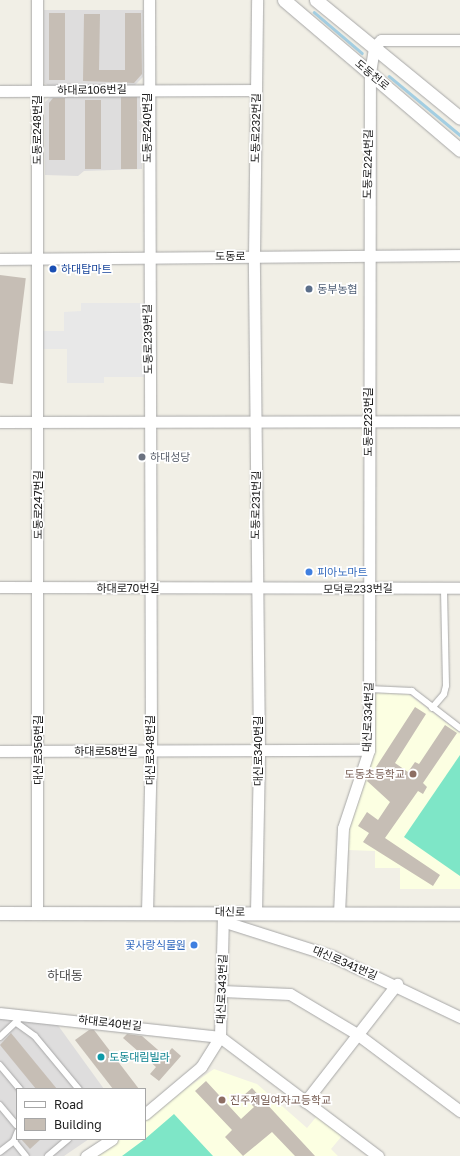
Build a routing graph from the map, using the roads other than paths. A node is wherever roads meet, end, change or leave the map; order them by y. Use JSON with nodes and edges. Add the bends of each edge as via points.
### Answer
{"nodes":[{"id":1,"x":37,"y":0,"type":"edge"},
{"id":2,"x":149,"y":0,"type":"edge"},
{"id":3,"x":257,"y":0,"type":"edge"},
{"id":4,"x":284,"y":0,"type":"edge"},
{"id":5,"x":316,"y":0,"type":"edge"},
{"id":6,"x":460,"y":40,"type":"edge"},
{"id":7,"x":374,"y":47,"type":"junction"},
{"id":8,"x":370,"y":73,"type":"junction"},
{"id":9,"x":148,"y":90,"type":"junction"},
{"id":10,"x":256,"y":90,"type":"junction"},
{"id":11,"x":0,"y":91,"type":"edge"},
{"id":12,"x":38,"y":91,"type":"junction"},
{"id":13,"x":460,"y":118,"type":"edge"},
{"id":14,"x":460,"y":150,"type":"edge"},
{"id":15,"x":460,"y":255,"type":"edge"},
{"id":16,"x":147,"y":256,"type":"junction"},
{"id":17,"x":254,"y":256,"type":"junction"},
{"id":18,"x":367,"y":256,"type":"junction"},
{"id":19,"x":0,"y":259,"type":"edge"},
{"id":20,"x":38,"y":260,"type":"junction"},
{"id":21,"x":257,"y":421,"type":"junction"},
{"id":22,"x":460,"y":421,"type":"edge"},
{"id":23,"x":0,"y":422,"type":"edge"},
{"id":24,"x":39,"y":422,"type":"junction"},
{"id":25,"x":149,"y":422,"type":"junction"},
{"id":26,"x":368,"y":422,"type":"junction"},
{"id":27,"x":0,"y":587,"type":"edge"},
{"id":28,"x":38,"y":587,"type":"junction"},
{"id":29,"x":149,"y":588,"type":"junction"},
{"id":30,"x":444,"y":588,"type":"junction"},
{"id":31,"x":460,"y":588,"type":"edge"},
{"id":32,"x":370,"y":589,"type":"junction"},
{"id":33,"x":255,"y":590,"type":"junction"},
{"id":34,"x":369,"y":689,"type":"junction"},
{"id":35,"x":432,"y":708,"type":"junction"},
{"id":36,"x":460,"y":728,"type":"edge"},
{"id":37,"x":259,"y":750,"type":"junction"},
{"id":38,"x":369,"y":750,"type":"junction"},
{"id":39,"x":0,"y":751,"type":"edge"},
{"id":40,"x":38,"y":751,"type":"junction"},
{"id":41,"x":151,"y":751,"type":"junction"},
{"id":42,"x":37,"y":912,"type":"junction"},
{"id":43,"x":147,"y":912,"type":"junction"},
{"id":44,"x":256,"y":912,"type":"junction"},
{"id":45,"x":0,"y":913,"type":"edge"},
{"id":46,"x":340,"y":913,"type":"junction"},
{"id":47,"x":460,"y":914,"type":"edge"},
{"id":48,"x":223,"y":917,"type":"junction"},
{"id":49,"x":397,"y":984,"type":"junction"},
{"id":50,"x":222,"y":990,"type":"junction"},
{"id":51,"x":0,"y":1014,"type":"edge"},
{"id":52,"x":460,"y":1017,"type":"edge"},
{"id":53,"x":18,"y":1019,"type":"junction"},
{"id":54,"x":356,"y":1034,"type":"junction"},
{"id":55,"x":0,"y":1037,"type":"edge"},
{"id":56,"x":220,"y":1037,"type":"junction"},
{"id":57,"x":0,"y":1065,"type":"edge"},
{"id":58,"x":19,"y":1088,"type":"edge"},
{"id":59,"x":78,"y":1088,"type":"edge"},
{"id":60,"x":305,"y":1102,"type":"junction"},
{"id":61,"x":0,"y":1105,"type":"edge"},
{"id":62,"x":460,"y":1111,"type":"edge"},
{"id":63,"x":146,"y":1113,"type":"edge"},
{"id":64,"x":16,"y":1124,"type":"edge"},
{"id":65,"x":16,"y":1136,"type":"edge"},
{"id":66,"x":67,"y":1140,"type":"edge"},
{"id":67,"x":110,"y":1140,"type":"edge"},
{"id":68,"x":14,"y":1141,"type":"junction"},
{"id":69,"x":0,"y":1152,"type":"edge"},
{"id":70,"x":26,"y":1156,"type":"edge"},
{"id":71,"x":48,"y":1156,"type":"edge"},
{"id":72,"x":86,"y":1156,"type":"edge"},
{"id":73,"x":378,"y":1156,"type":"edge"}],
"edges":[{"from":1,"to":12,"type":"street","name":"도동로248번길"},
{"from":2,"to":9,"type":"street","name":"도동로240번길"},
{"from":3,"to":10,"type":"street","name":"도동로232번길"},
{"from":4,"to":8,"type":"street","name":"도동천로"},
{"from":5,"to":7,"type":"street","name":"도동천로"},
{"from":6,"to":7,"type":"street","via":[[381,40]]},
{"from":7,"to":8,"type":"street","name":"도동로224번길"},
{"from":7,"to":13,"type":"street","name":"도동천로"},
{"from":8,"to":14,"type":"street","name":"도동천로"},
{"from":8,"to":18,"type":"street","name":"도동로224번길"},
{"from":9,"to":10,"type":"street","name":"하대로106번길"},
{"from":9,"to":12,"type":"street","name":"하대로106번길"},
{"from":9,"to":16,"type":"street","name":"도동로240번길"},
{"from":10,"to":17,"type":"street","name":"도동로232번길"},
{"from":11,"to":12,"type":"street","name":"하대로106번길"},
{"from":12,"to":20,"type":"street","name":"도동로248번길"},
{"from":15,"to":18,"type":"street","name":"도동로"},
{"from":16,"to":17,"type":"street","name":"도동로"},
{"from":16,"to":20,"type":"street","name":"도동로"},
{"from":16,"to":25,"type":"street","name":"도동로239번길"},
{"from":17,"to":18,"type":"street","name":"도동로"},
{"from":17,"to":21,"type":"street","name":"도동로231번길"},
{"from":18,"to":26,"type":"street","name":"도동로223번길"},
{"from":19,"to":20,"type":"street","name":"도동로"},
{"from":20,"to":24,"type":"street","name":"도동로247번길"},
{"from":21,"to":25,"type":"street"},
{"from":21,"to":26,"type":"street"},
{"from":21,"to":33,"type":"street","name":"도동로231번길"},
{"from":22,"to":26,"type":"street"},
{"from":23,"to":24,"type":"street"},
{"from":24,"to":25,"type":"street"},
{"from":24,"to":28,"type":"street","name":"도동로247번길"},
{"from":25,"to":29,"type":"street","name":"도동로239번길"},
{"from":26,"to":32,"type":"street","name":"도동로223번길"},
{"from":27,"to":28,"type":"street","name":"하대로70번길"},
{"from":28,"to":29,"type":"street","name":"하대로70번길"},
{"from":28,"to":40,"type":"street","name":"대신로356번길"},
{"from":29,"to":33,"type":"street","name":"하대로70번길"},
{"from":29,"to":41,"type":"street","name":"대신로348번길"},
{"from":30,"to":31,"type":"street","name":"모덕로233번길"},
{"from":30,"to":32,"type":"street","name":"모덕로233번길"},
{"from":30,"to":35,"type":"lane","via":[[446,686],[444,694]]},
{"from":32,"to":33,"type":"street","name":"모덕로233번길"},
{"from":32,"to":34,"type":"street","name":"대신로334번길"},
{"from":33,"to":37,"type":"street","name":"대신로340번길"},
{"from":34,"to":35,"type":"lane","via":[[407,690]]},
{"from":34,"to":38,"type":"street","name":"대신로334번길"},
{"from":35,"to":36,"type":"lane"},
{"from":37,"to":38,"type":"street","name":"하대로58번길"},
{"from":37,"to":41,"type":"street","name":"하대로58번길"},
{"from":37,"to":44,"type":"street","name":"대신로340번길"},
{"from":38,"to":46,"type":"street","name":"대신로334번길","via":[[343,828]]},
{"from":39,"to":40,"type":"street","name":"하대로58번길"},
{"from":40,"to":41,"type":"street","name":"하대로58번길"},
{"from":40,"to":42,"type":"street","name":"대신로356번길"},
{"from":41,"to":43,"type":"street","name":"대신로348번길"},
{"from":42,"to":43,"type":"street","name":"대신로"},
{"from":42,"to":45,"type":"street","name":"대신로"},
{"from":43,"to":48,"type":"street","name":"대신로"},
{"from":44,"to":46,"type":"street","name":"대신로"},
{"from":44,"to":48,"type":"street","name":"대신로"},
{"from":46,"to":47,"type":"street","name":"대신로"},
{"from":48,"to":49,"type":"street","name":"대신로341번길","via":[[326,953]]},
{"from":48,"to":50,"type":"street","name":"대신로343번길"},
{"from":49,"to":52,"type":"street","name":"대신로341번길"},
{"from":49,"to":54,"type":"street"},
{"from":50,"to":54,"type":"street","via":[[290,994]]},
{"from":50,"to":56,"type":"street","name":"대신로343번길"},
{"from":51,"to":53,"type":"street","name":"하대로40번길"},
{"from":53,"to":55,"type":"lane"},
{"from":53,"to":56,"type":"street","name":"하대로40번길"},
{"from":53,"to":59,"type":"lane"},
{"from":54,"to":60,"type":"street"},
{"from":54,"to":62,"type":"street"},
{"from":56,"to":60,"type":"street","name":"대신로343번길"},
{"from":56,"to":63,"type":"street","via":[[201,1067]]},
{"from":57,"to":58,"type":"lane"},
{"from":60,"to":73,"type":"street","name":"대신로343번길"},
{"from":61,"to":64,"type":"lane"},
{"from":65,"to":68,"type":"lane"},
{"from":66,"to":71,"type":"lane"},
{"from":67,"to":72,"type":"street"},
{"from":68,"to":69,"type":"lane"},
{"from":68,"to":70,"type":"lane"}]}
